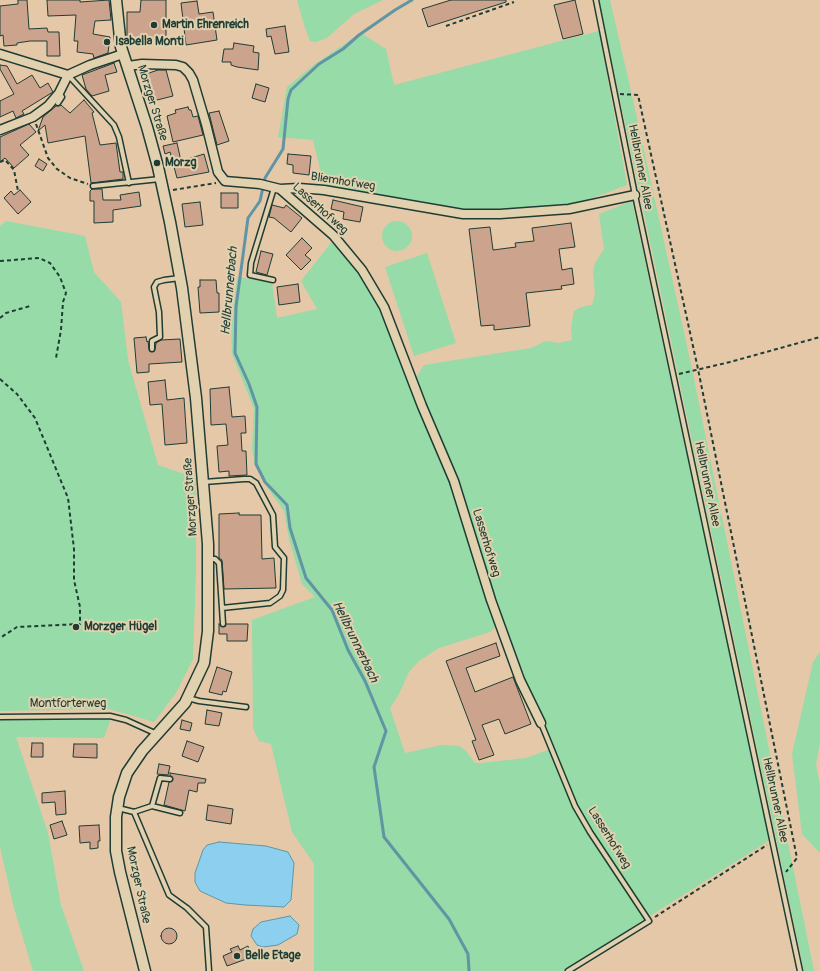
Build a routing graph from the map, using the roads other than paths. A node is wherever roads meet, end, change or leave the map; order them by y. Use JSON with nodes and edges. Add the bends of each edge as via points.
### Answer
{"nodes":[{"id":1,"x":116,"y":0,"type":"edge"},
{"id":2,"x":596,"y":0,"type":"edge"},
{"id":3,"x":0,"y":54,"type":"edge"},
{"id":4,"x":123,"y":54,"type":"junction"},
{"id":5,"x":128,"y":66,"type":"junction"},
{"id":6,"x":68,"y":75,"type":"junction"},
{"id":7,"x":59,"y":93,"type":"junction"},
{"id":8,"x":58,"y":103,"type":"dead end"},
{"id":9,"x":0,"y":130,"type":"edge"},
{"id":10,"x":161,"y":179,"type":"junction"},
{"id":11,"x":129,"y":183,"type":"junction"},
{"id":12,"x":93,"y":186,"type":"road end"},
{"id":13,"x":270,"y":187,"type":"junction"},
{"id":14,"x":635,"y":195,"type":"junction"},
{"id":15,"x":180,"y":278,"type":"junction"},
{"id":16,"x":273,"y":280,"type":"dead end"},
{"id":17,"x":152,"y":349,"type":"dead end"},
{"id":18,"x":199,"y":481,"type":"junction"},
{"id":19,"x":208,"y":559,"type":"junction"},
{"id":20,"x":222,"y":608,"type":"junction"},
{"id":21,"x":223,"y":624,"type":"dead end"},
{"id":22,"x":188,"y":698,"type":"junction"},
{"id":23,"x":246,"y":707,"type":"dead end"},
{"id":24,"x":0,"y":717,"type":"edge"},
{"id":25,"x":541,"y":723,"type":"joint"},
{"id":26,"x":157,"y":734,"type":"junction"},
{"id":27,"x":170,"y":779,"type":"dead end"},
{"id":28,"x":152,"y":806,"type":"junction"},
{"id":29,"x":118,"y":808,"type":"junction"},
{"id":30,"x":134,"y":812,"type":"junction"},
{"id":31,"x":180,"y":813,"type":"dead end"},
{"id":32,"x":145,"y":971,"type":"edge"},
{"id":33,"x":209,"y":971,"type":"edge"},
{"id":34,"x":568,"y":971,"type":"edge"},
{"id":35,"x":800,"y":971,"type":"edge"}],
"edges":[{"from":1,"to":4,"type":"street","name":"Morzger Straße"},
{"from":2,"to":14,"type":"lane","name":"Hellbrunner Allee"},
{"from":3,"to":6,"type":"street"},
{"from":4,"to":5,"type":"street","name":"Morzger Straße"},
{"from":4,"to":6,"type":"street"},
{"from":5,"to":10,"type":"street","name":"Morzger Straße"},
{"from":5,"to":13,"type":"street","name":"Bliemhofweg","via":[[142,64],[183,67],[193,80],[218,172],[225,181]]},
{"from":6,"to":7,"type":"street"},
{"from":6,"to":11,"type":"lane","via":[[114,125]]},
{"from":7,"to":8,"type":"lane","via":[[62,97]]},
{"from":7,"to":9,"type":"street","via":[[48,106],[33,117]]},
{"from":10,"to":11,"type":"lane"},
{"from":10,"to":15,"type":"street","name":"Morzger Straße"},
{"from":11,"to":12,"type":"lane"},
{"from":13,"to":14,"type":"street","name":"Bliemhofweg","via":[[324,190],[463,214],[569,209]]},
{"from":13,"to":16,"type":"lane","via":[[250,275]]},
{"from":13,"to":25,"type":"street","name":"Lasserhofweg","via":[[333,235],[362,270],[384,307],[454,481],[520,680]]},
{"from":14,"to":35,"type":"lane","name":"Hellbrunner Allee"},
{"from":15,"to":17,"type":"lane","via":[[157,282],[154,287],[160,336],[152,341]]},
{"from":15,"to":18,"type":"street","name":"Morzger Straße","via":[[189,331]]},
{"from":18,"to":19,"type":"street","name":"Morzger Straße"},
{"from":18,"to":20,"type":"lane","via":[[244,479],[256,483],[274,515],[275,547],[284,558],[283,590],[276,600],[261,605]]},
{"from":19,"to":20,"type":"lane","via":[[215,559],[219,563]]},
{"from":19,"to":22,"type":"street","name":"Morzger Straße","via":[[207,649]]},
{"from":20,"to":21,"type":"lane"},
{"from":22,"to":23,"type":"lane","via":[[199,702]]},
{"from":22,"to":26,"type":"street","name":"Morzger Straße"},
{"from":24,"to":26,"type":"lane","name":"Montforterweg","via":[[110,716]]},
{"from":25,"to":34,"type":"lane","name":"Lasserhofweg","via":[[575,806],[649,921]]},
{"from":26,"to":29,"type":"street","name":"Morzger Straße","via":[[127,772]]},
{"from":27,"to":28,"type":"lane","via":[[160,778]]},
{"from":28,"to":30,"type":"lane"},
{"from":28,"to":31,"type":"lane"},
{"from":29,"to":30,"type":"lane"},
{"from":29,"to":32,"type":"street","name":"Morzger Straße","via":[[116,851]]},
{"from":30,"to":33,"type":"lane","via":[[169,895],[206,927]]}]}
